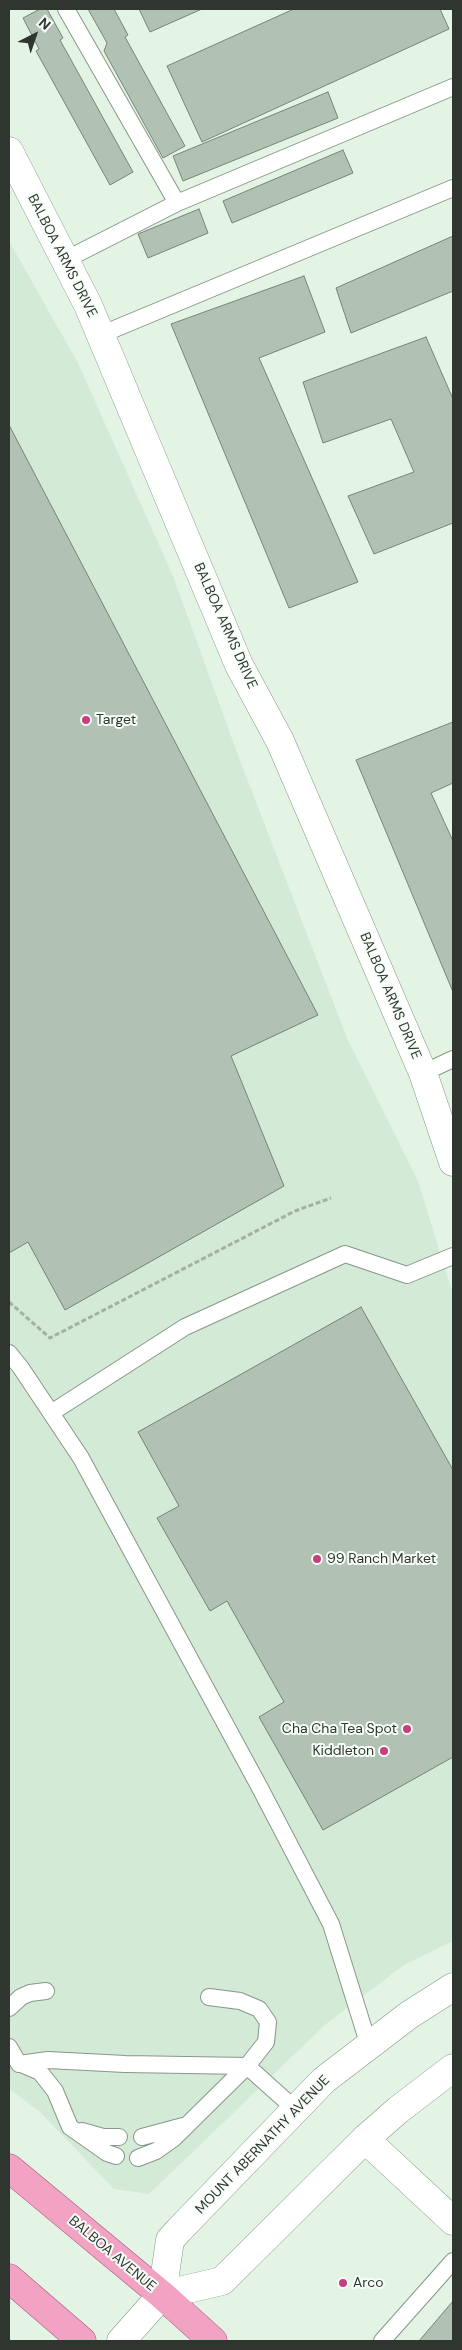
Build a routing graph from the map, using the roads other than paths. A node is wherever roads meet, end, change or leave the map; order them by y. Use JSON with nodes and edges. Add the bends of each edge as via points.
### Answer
{"nodes":[{"id":1,"x":66,"y":9,"type":"edge"},
{"id":2,"x":453,"y":87,"type":"edge"},
{"id":3,"x":12,"y":168,"type":"edge"},
{"id":4,"x":453,"y":188,"type":"edge"},
{"id":5,"x":177,"y":203,"type":"junction"},
{"id":6,"x":65,"y":260,"type":"junction"},
{"id":7,"x":100,"y":335,"type":"junction"},
{"id":8,"x":453,"y":1058,"type":"edge"},
{"id":9,"x":423,"y":1073,"type":"junction"},
{"id":10,"x":453,"y":1162,"type":"edge"},
{"id":11,"x":453,"y":1256,"type":"edge"},
{"id":12,"x":9,"y":1353,"type":"edge"},
{"id":13,"x":51,"y":1413,"type":"junction"},
{"id":14,"x":453,"y":1987,"type":"edge"},
{"id":15,"x":46,"y":1991,"type":"dead end"},
{"id":16,"x":208,"y":1997,"type":"dead end"},
{"id":17,"x":9,"y":2008,"type":"edge"},
{"id":18,"x":9,"y":2046,"type":"edge"},
{"id":19,"x":369,"y":2046,"type":"junction"},
{"id":20,"x":14,"y":2064,"type":"edge"},
{"id":21,"x":247,"y":2066,"type":"junction"},
{"id":22,"x":453,"y":2068,"type":"edge"},
{"id":23,"x":295,"y":2110,"type":"junction"},
{"id":24,"x":187,"y":2125,"type":"junction"},
{"id":25,"x":70,"y":2127,"type":"junction"},
{"id":26,"x":119,"y":2137,"type":"dead end"},
{"id":27,"x":142,"y":2138,"type":"dead end"},
{"id":28,"x":365,"y":2139,"type":"junction"},
{"id":29,"x":116,"y":2156,"type":"dead end"},
{"id":30,"x":138,"y":2158,"type":"dead end"},
{"id":31,"x":9,"y":2168,"type":"edge"},
{"id":32,"x":453,"y":2220,"type":"edge"},
{"id":33,"x":453,"y":2261,"type":"edge"},
{"id":34,"x":9,"y":2278,"type":"edge"},
{"id":35,"x":447,"y":2279,"type":"edge"},
{"id":36,"x":162,"y":2295,"type":"junction"},
{"id":37,"x":82,"y":2341,"type":"edge"},
{"id":38,"x":122,"y":2341,"type":"edge"},
{"id":39,"x":213,"y":2341,"type":"edge"},
{"id":40,"x":382,"y":2341,"type":"edge"}],
"edges":[{"from":1,"to":5,"type":"lane"},
{"from":2,"to":5,"type":"lane"},
{"from":3,"to":6,"type":"street","name":"BALBOA ARMS DRIVE"},
{"from":4,"to":7,"type":"lane"},
{"from":5,"to":6,"type":"lane"},
{"from":6,"to":7,"type":"street","name":"BALBOA ARMS DRIVE"},
{"from":7,"to":9,"type":"street","name":"BALBOA ARMS DRIVE","via":[[239,665],[280,741]]},
{"from":8,"to":9,"type":"lane"},
{"from":9,"to":10,"type":"street","name":"BALBOA ARMS DRIVE"},
{"from":11,"to":13,"type":"lane","via":[[407,1275],[345,1254],[185,1327]]},
{"from":12,"to":13,"type":"lane"},
{"from":13,"to":19,"type":"lane","via":[[81,1458],[138,1562],[331,1924]]},
{"from":14,"to":19,"type":"street","name":"MOUNT ABERNATHY AVENUE"},
{"from":15,"to":17,"type":"lane","via":[[21,1997]]},
{"from":16,"to":21,"type":"lane","via":[[240,2001],[259,2009],[268,2022],[266,2042]]},
{"from":18,"to":20,"type":"lane"},
{"from":19,"to":23,"type":"street","name":"MOUNT ABERNATHY AVENUE","via":[[324,2080]]},
{"from":20,"to":21,"type":"lane","via":[[48,2060]]},
{"from":20,"to":25,"type":"lane","via":[[40,2072],[55,2091]]},
{"from":21,"to":23,"type":"lane"},
{"from":21,"to":24,"type":"lane"},
{"from":22,"to":28,"type":"street"},
{"from":23,"to":36,"type":"street","name":"MOUNT ABERNATHY AVENUE","via":[[170,2240]]},
{"from":24,"to":27,"type":"lane"},
{"from":24,"to":30,"type":"lane","via":[[156,2151]]},
{"from":25,"to":26,"type":"lane","via":[[103,2137]]},
{"from":25,"to":29,"type":"lane"},
{"from":28,"to":32,"type":"street"},
{"from":28,"to":36,"type":"street","via":[[222,2281]]},
{"from":31,"to":36,"type":"main road","name":"BALBOA AVENUE"},
{"from":33,"to":35,"type":"lane"},
{"from":34,"to":37,"type":"main road"},
{"from":35,"to":40,"type":"lane"},
{"from":36,"to":38,"type":"street"},
{"from":36,"to":39,"type":"main road","name":"BALBOA AVENUE"}]}
